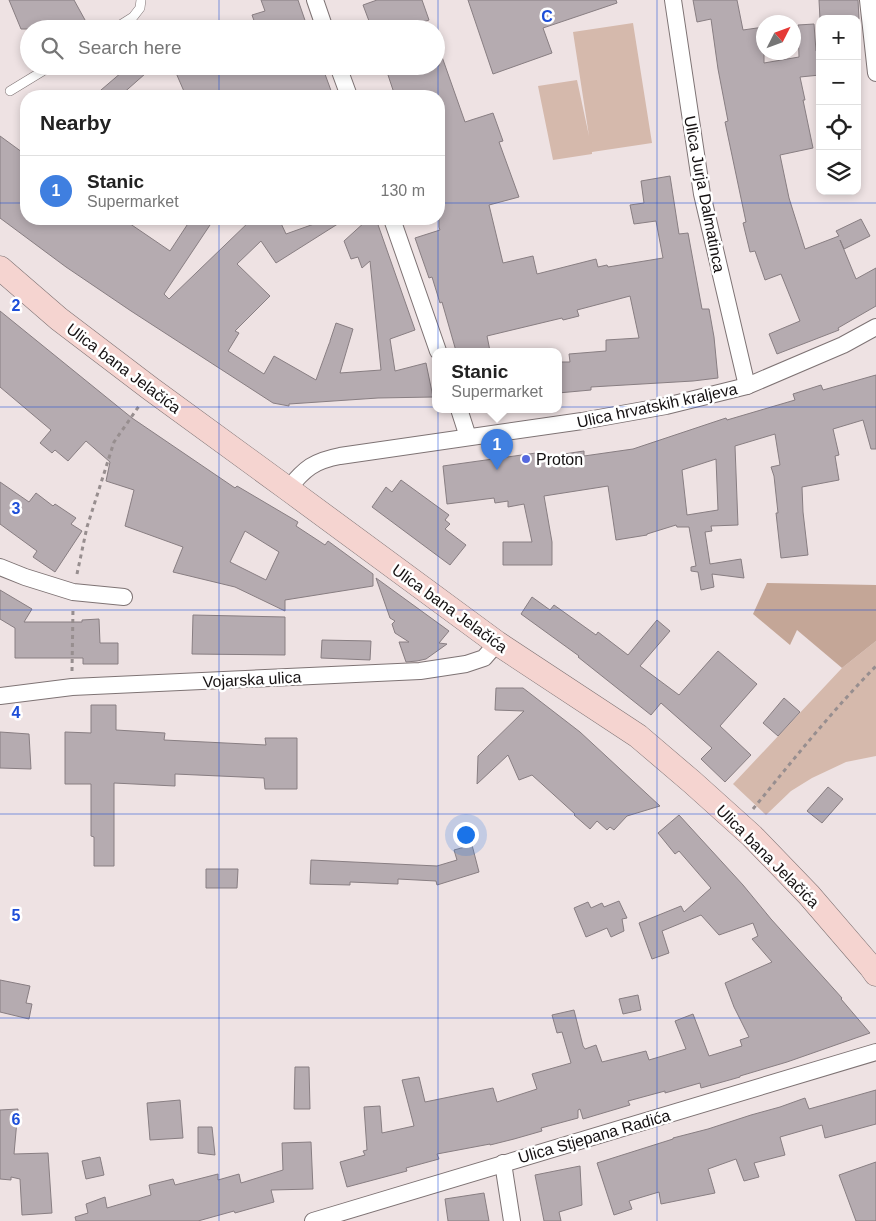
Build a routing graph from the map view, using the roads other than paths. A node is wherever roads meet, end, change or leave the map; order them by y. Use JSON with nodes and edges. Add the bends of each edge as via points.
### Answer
{"nodes":[{"id":1,"x":141,"y":0,"type":"edge"},
{"id":2,"x":315,"y":0,"type":"edge"},
{"id":3,"x":672,"y":0,"type":"edge"},
{"id":4,"x":868,"y":0,"type":"edge"},
{"id":5,"x":128,"y":20,"type":"edge"},
{"id":6,"x":322,"y":20,"type":"edge"},
{"id":7,"x":876,"y":73,"type":"edge"},
{"id":8,"x":36,"y":75,"type":"edge"},
{"id":9,"x":341,"y":75,"type":"edge"},
{"id":10,"x":347,"y":90,"type":"edge"},
{"id":11,"x":10,"y":91,"type":"dead end"},
{"id":12,"x":394,"y":225,"type":"edge"},
{"id":13,"x":0,"y":268,"type":"edge"},
{"id":14,"x":876,"y":327,"type":"edge"},
{"id":15,"x":437,"y":348,"type":"edge"},
{"id":16,"x":747,"y":386,"type":"junction"},
{"id":17,"x":459,"y":413,"type":"edge"},
{"id":18,"x":468,"y":437,"type":"junction"},
{"id":19,"x":288,"y":489,"type":"junction"},
{"id":20,"x":0,"y":567,"type":"edge"},
{"id":21,"x":124,"y":598,"type":"dead end"},
{"id":22,"x":497,"y":643,"type":"junction"},
{"id":23,"x":0,"y":696,"type":"edge"},
{"id":24,"x":876,"y":974,"type":"edge"},
{"id":25,"x":876,"y":1052,"type":"edge"},
{"id":26,"x":503,"y":1163,"type":"junction"},
{"id":27,"x":313,"y":1221,"type":"edge"},
{"id":28,"x":512,"y":1221,"type":"edge"}],
"edges":[{"from":1,"to":5,"type":"lane","via":[[140,8]]},
{"from":2,"to":6,"type":"street"},
{"from":3,"to":16,"type":"street","name":"Ulica Jurja Dalmatinca","via":[[702,194]]},
{"from":4,"to":7,"type":"street"},
{"from":8,"to":11,"type":"lane"},
{"from":9,"to":10,"type":"street"},
{"from":12,"to":15,"type":"street"},
{"from":13,"to":19,"type":"main road","name":"Ulica bana Jelačića","via":[[59,319]]},
{"from":14,"to":16,"type":"street","name":"Ulica hrvatskih kraljeva"},
{"from":16,"to":18,"type":"street","name":"Ulica hrvatskih kraljeva","via":[[601,418]]},
{"from":17,"to":18,"type":"street"},
{"from":18,"to":19,"type":"street","name":"Ulica hrvatskih kraljeva","via":[[326,459],[311,465]]},
{"from":19,"to":22,"type":"main road","name":"Ulica bana Jelačića"},
{"from":20,"to":21,"type":"street","via":[[73,592]]},
{"from":22,"to":23,"type":"street","name":"Vojarska ulica","via":[[484,658],[420,671],[72,687]]},
{"from":22,"to":24,"type":"main road","name":"Ulica bana Jelačića","via":[[638,736],[692,782],[752,836],[809,895]]},
{"from":25,"to":26,"type":"street","name":"Ulica Stjepana Radića"},
{"from":26,"to":27,"type":"street","name":"Ulica Stjepana Radića"},
{"from":26,"to":28,"type":"street"}]}
